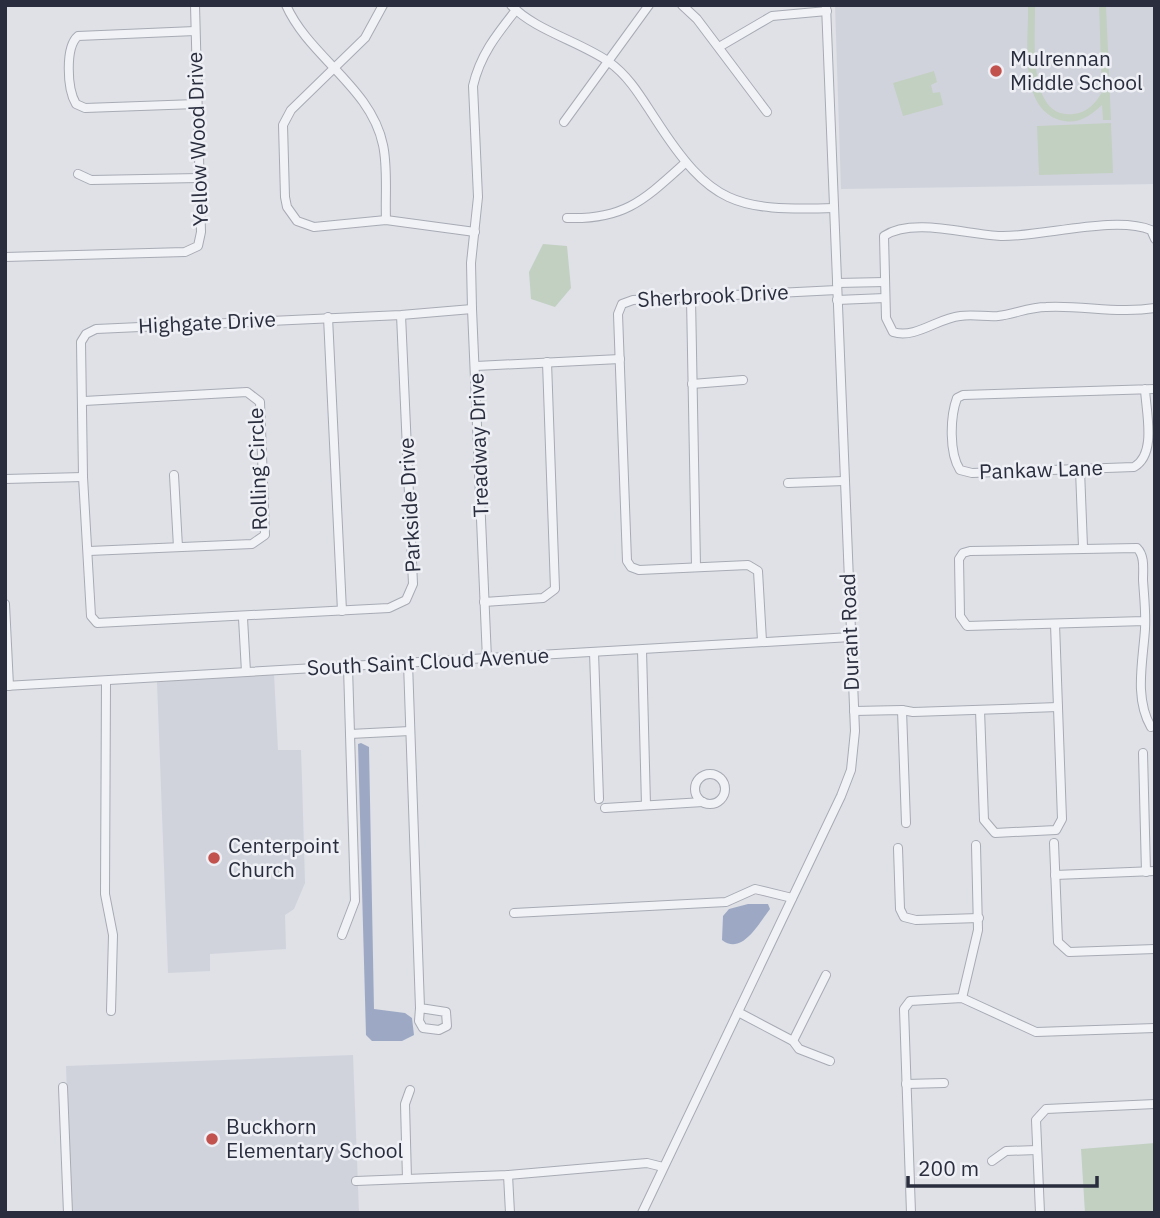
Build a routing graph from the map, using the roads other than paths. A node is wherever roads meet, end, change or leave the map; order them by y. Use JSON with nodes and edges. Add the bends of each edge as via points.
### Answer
{"nodes":[{"id":1,"x":195,"y":5,"type":"edge"},
{"id":2,"x":286,"y":5,"type":"edge"},
{"id":3,"x":383,"y":5,"type":"edge"},
{"id":4,"x":649,"y":5,"type":"edge"},
{"id":5,"x":682,"y":5,"type":"edge"},
{"id":6,"x":514,"y":8,"type":"edge"},
{"id":7,"x":827,"y":8,"type":"edge"},
{"id":8,"x":195,"y":31,"type":"junction"},
{"id":9,"x":719,"y":47,"type":"junction"},
{"id":10,"x":609,"y":62,"type":"junction"},
{"id":11,"x":333,"y":70,"type":"junction"},
{"id":12,"x":196,"y":104,"type":"junction"},
{"id":13,"x":767,"y":112,"type":"dead end"},
{"id":14,"x":564,"y":122,"type":"dead end"},
{"id":15,"x":684,"y":164,"type":"junction"},
{"id":16,"x":78,"y":174,"type":"dead end"},
{"id":17,"x":199,"y":178,"type":"junction"},
{"id":18,"x":834,"y":208,"type":"junction"},
{"id":19,"x":567,"y":218,"type":"dead end"},
{"id":20,"x":386,"y":220,"type":"junction"},
{"id":21,"x":475,"y":232,"type":"junction"},
{"id":22,"x":1155,"y":239,"type":"edge"},
{"id":23,"x":5,"y":257,"type":"edge"},
{"id":24,"x":885,"y":282,"type":"junction"},
{"id":25,"x":837,"y":287,"type":"junction"},
{"id":26,"x":691,"y":298,"type":"junction"},
{"id":27,"x":885,"y":299,"type":"junction"},
{"id":28,"x":837,"y":300,"type":"junction"},
{"id":29,"x":1155,"y":308,"type":"edge"},
{"id":30,"x":472,"y":309,"type":"junction"},
{"id":31,"x":401,"y":316,"type":"junction"},
{"id":32,"x":328,"y":317,"type":"junction"},
{"id":33,"x":620,"y":359,"type":"junction"},
{"id":34,"x":547,"y":362,"type":"junction"},
{"id":35,"x":476,"y":366,"type":"junction"},
{"id":36,"x":743,"y":380,"type":"dead end"},
{"id":37,"x":692,"y":384,"type":"junction"},
{"id":38,"x":1150,"y":389,"type":"edge"},
{"id":39,"x":84,"y":401,"type":"junction"},
{"id":40,"x":1080,"y":470,"type":"junction"},
{"id":41,"x":174,"y":474,"type":"dead end"},
{"id":42,"x":83,"y":477,"type":"junction"},
{"id":43,"x":5,"y":479,"type":"edge"},
{"id":44,"x":844,"y":481,"type":"junction"},
{"id":45,"x":788,"y":484,"type":"dead end"},
{"id":46,"x":178,"y":547,"type":"junction"},
{"id":47,"x":1083,"y":547,"type":"junction"},
{"id":48,"x":89,"y":551,"type":"junction"},
{"id":49,"x":696,"y":567,"type":"junction"},
{"id":50,"x":484,"y":602,"type":"junction"},
{"id":51,"x":5,"y":604,"type":"edge"},
{"id":52,"x":342,"y":611,"type":"junction"},
{"id":53,"x":243,"y":618,"type":"junction"},
{"id":54,"x":1145,"y":621,"type":"junction"},
{"id":55,"x":1055,"y":624,"type":"junction"},
{"id":56,"x":6,"y":628,"type":"edge"},
{"id":57,"x":851,"y":637,"type":"junction"},
{"id":58,"x":762,"y":642,"type":"junction"},
{"id":59,"x":642,"y":650,"type":"junction"},
{"id":60,"x":594,"y":652,"type":"junction"},
{"id":61,"x":487,"y":659,"type":"junction"},
{"id":62,"x":408,"y":663,"type":"junction"},
{"id":63,"x":348,"y":667,"type":"junction"},
{"id":64,"x":246,"y":672,"type":"junction"},
{"id":65,"x":106,"y":682,"type":"junction"},
{"id":66,"x":7,"y":686,"type":"edge"},
{"id":67,"x":1058,"y":707,"type":"junction"},
{"id":68,"x":902,"y":710,"type":"junction"},
{"id":69,"x":980,"y":710,"type":"junction"},
{"id":70,"x":854,"y":711,"type":"junction"},
{"id":71,"x":1151,"y":727,"type":"dead end"},
{"id":72,"x":410,"y":731,"type":"junction"},
{"id":73,"x":350,"y":734,"type":"junction"},
{"id":74,"x":1143,"y":753,"type":"dead end"},
{"id":75,"x":1155,"y":794,"type":"edge"},
{"id":76,"x":1144,"y":795,"type":"junction"},
{"id":77,"x":599,"y":799,"type":"dead end"},
{"id":78,"x":704,"y":802,"type":"dead end"},
{"id":79,"x":646,"y":805,"type":"junction"},
{"id":80,"x":604,"y":808,"type":"dead end"},
{"id":81,"x":906,"y":823,"type":"dead end"},
{"id":82,"x":1054,"y":843,"type":"dead end"},
{"id":83,"x":976,"y":845,"type":"dead end"},
{"id":84,"x":898,"y":848,"type":"dead end"},
{"id":85,"x":1151,"y":871,"type":"edge"},
{"id":86,"x":1055,"y":875,"type":"junction"},
{"id":87,"x":792,"y":898,"type":"junction"},
{"id":88,"x":514,"y":913,"type":"dead end"},
{"id":89,"x":979,"y":918,"type":"junction"},
{"id":90,"x":342,"y":935,"type":"dead end"},
{"id":91,"x":1155,"y":949,"type":"edge"},
{"id":92,"x":826,"y":975,"type":"dead end"},
{"id":93,"x":962,"y":998,"type":"junction"},
{"id":94,"x":420,"y":1008,"type":"dead end"},
{"id":95,"x":111,"y":1011,"type":"dead end"},
{"id":96,"x":738,"y":1012,"type":"junction"},
{"id":97,"x":1155,"y":1028,"type":"edge"},
{"id":98,"x":793,"y":1041,"type":"junction"},
{"id":99,"x":830,"y":1061,"type":"dead end"},
{"id":100,"x":944,"y":1083,"type":"dead end"},
{"id":101,"x":906,"y":1084,"type":"junction"},
{"id":102,"x":63,"y":1087,"type":"dead end"},
{"id":103,"x":410,"y":1090,"type":"dead end"},
{"id":104,"x":1155,"y":1104,"type":"edge"},
{"id":105,"x":1037,"y":1150,"type":"junction"},
{"id":106,"x":992,"y":1161,"type":"dead end"},
{"id":107,"x":663,"y":1167,"type":"junction"},
{"id":108,"x":508,"y":1175,"type":"junction"},
{"id":109,"x":407,"y":1179,"type":"junction"},
{"id":110,"x":356,"y":1181,"type":"dead end"},
{"id":111,"x":68,"y":1213,"type":"edge"},
{"id":112,"x":510,"y":1213,"type":"edge"},
{"id":113,"x":642,"y":1213,"type":"edge"},
{"id":114,"x":911,"y":1213,"type":"edge"},
{"id":115,"x":1040,"y":1213,"type":"edge"}],
"edges":[{"from":1,"to":8,"type":"street","name":"Yellow Wood Drive"},
{"from":2,"to":11,"type":"street","via":[[295,26]]},
{"from":3,"to":11,"type":"street","via":[[365,38]]},
{"from":4,"to":10,"type":"street"},
{"from":5,"to":9,"type":"street"},
{"from":6,"to":10,"type":"street"},
{"from":6,"to":21,"type":"street","name":"Treadway Drive","via":[[489,44],[473,86]]},
{"from":7,"to":9,"type":"street","via":[[772,16]]},
{"from":7,"to":18,"type":"street","name":"Durant Road"},
{"from":8,"to":12,"type":"street","name":"Yellow Wood Drive"},
{"from":8,"to":12,"type":"street","via":[[78,36],[70,47],[76,104],[85,108]]},
{"from":9,"to":13,"type":"street"},
{"from":10,"to":14,"type":"street"},
{"from":10,"to":15,"type":"street","via":[[632,85]]},
{"from":11,"to":20,"type":"street","via":[[371,113],[383,145]]},
{"from":11,"to":20,"type":"street","via":[[290,110],[283,125],[287,207],[298,221],[314,227]]},
{"from":12,"to":17,"type":"street","name":"Yellow Wood Drive"},
{"from":15,"to":18,"type":"street","via":[[719,194],[747,205],[772,210]]},
{"from":15,"to":19,"type":"street","via":[[646,198],[623,210],[598,219]]},
{"from":16,"to":17,"type":"street","via":[[91,180]]},
{"from":17,"to":23,"type":"street","name":"Yellow Wood Drive","via":[[201,238],[193,250]]},
{"from":18,"to":25,"type":"street","name":"Durant Road"},
{"from":20,"to":21,"type":"street"},
{"from":21,"to":30,"type":"street","name":"Treadway Drive"},
{"from":22,"to":24,"type":"street","via":[[1151,230],[1134,226],[1000,236],[903,229],[884,236]]},
{"from":24,"to":25,"type":"street","name":"Sherbrook Drive"},
{"from":24,"to":27,"type":"street"},
{"from":25,"to":26,"type":"street","name":"Sherbrook Drive"},
{"from":25,"to":28,"type":"street","name":"Durant Road"},
{"from":26,"to":33,"type":"street","name":"Sherbrook Drive","via":[[622,304],[618,314]]},
{"from":26,"to":37,"type":"street"},
{"from":27,"to":28,"type":"street"},
{"from":27,"to":29,"type":"street","via":[[886,318],[898,334],[952,317],[998,316],[1044,307],[1133,312]]},
{"from":28,"to":44,"type":"street","name":"Durant Road"},
{"from":30,"to":31,"type":"street","name":"Highgate Drive"},
{"from":30,"to":35,"type":"street","name":"Treadway Drive"},
{"from":31,"to":32,"type":"street","name":"Highgate Drive"},
{"from":31,"to":52,"type":"street","name":"Parkside Drive","via":[[413,584],[406,600],[389,608]]},
{"from":32,"to":39,"type":"street","name":"Highgate Drive","via":[[96,329],[81,342]]},
{"from":32,"to":52,"type":"street"},
{"from":33,"to":34,"type":"street"},
{"from":33,"to":49,"type":"street","via":[[627,561],[639,570]]},
{"from":34,"to":35,"type":"street"},
{"from":34,"to":50,"type":"street","via":[[555,589],[543,598]]},
{"from":35,"to":50,"type":"street","name":"Treadway Drive"},
{"from":36,"to":37,"type":"street"},
{"from":37,"to":49,"type":"street"},
{"from":38,"to":40,"type":"street","name":"Pankaw Lane","via":[[1148,453],[1143,462],[1135,467]]},
{"from":38,"to":40,"type":"street","name":"Pankaw Lane","via":[[957,398],[952,410],[955,461],[960,470]]},
{"from":39,"to":42,"type":"street","name":"Highgate Drive"},
{"from":39,"to":46,"type":"street","name":"Rolling Circle","via":[[247,392],[260,402],[265,535],[252,544]]},
{"from":40,"to":47,"type":"street"},
{"from":41,"to":46,"type":"street"},
{"from":42,"to":43,"type":"street"},
{"from":42,"to":48,"type":"street","name":"Highgate Drive"},
{"from":44,"to":45,"type":"street"},
{"from":44,"to":57,"type":"street","name":"Durant Road"},
{"from":46,"to":48,"type":"street","name":"Rolling Circle"},
{"from":47,"to":54,"type":"street","via":[[1129,546],[1141,552]]},
{"from":47,"to":55,"type":"street","via":[[970,551],[959,559],[960,616],[967,626]]},
{"from":48,"to":53,"type":"street","name":"Highgate Drive","via":[[91,616],[97,623]]},
{"from":49,"to":58,"type":"street","via":[[748,565],[758,571]]},
{"from":50,"to":61,"type":"street","name":"Treadway Drive"},
{"from":51,"to":56,"type":"street"},
{"from":52,"to":53,"type":"street","name":"Parkside Drive"},
{"from":53,"to":64,"type":"street"},
{"from":54,"to":55,"type":"street"},
{"from":54,"to":71,"type":"street","via":[[1143,704]]},
{"from":55,"to":67,"type":"street"},
{"from":56,"to":66,"type":"street"},
{"from":57,"to":58,"type":"street","name":"South Saint Cloud Avenue"},
{"from":57,"to":70,"type":"street","name":"Durant Road"},
{"from":58,"to":59,"type":"street","name":"South Saint Cloud Avenue"},
{"from":59,"to":60,"type":"street","name":"South Saint Cloud Avenue"},
{"from":59,"to":79,"type":"street"},
{"from":60,"to":61,"type":"street","name":"South Saint Cloud Avenue"},
{"from":60,"to":77,"type":"street"},
{"from":61,"to":62,"type":"street","name":"South Saint Cloud Avenue"},
{"from":62,"to":63,"type":"street","name":"South Saint Cloud Avenue"},
{"from":62,"to":72,"type":"street"},
{"from":63,"to":64,"type":"street","name":"South Saint Cloud Avenue"},
{"from":63,"to":73,"type":"street"},
{"from":64,"to":65,"type":"street","name":"South Saint Cloud Avenue"},
{"from":65,"to":66,"type":"street","name":"South Saint Cloud Avenue"},
{"from":65,"to":95,"type":"street","via":[[105,894],[113,935]]},
{"from":67,"to":69,"type":"street"},
{"from":67,"to":69,"type":"street","via":[[1062,819],[1048,832],[995,833],[988,828]]},
{"from":68,"to":69,"type":"street"},
{"from":68,"to":70,"type":"street"},
{"from":68,"to":81,"type":"street"},
{"from":70,"to":87,"type":"street","name":"Durant Road","via":[[851,770]]},
{"from":72,"to":73,"type":"street"},
{"from":72,"to":94,"type":"street"},
{"from":73,"to":90,"type":"street","via":[[355,901]]},
{"from":74,"to":76,"type":"street"},
{"from":75,"to":76,"type":"street"},
{"from":76,"to":85,"type":"street"},
{"from":78,"to":79,"type":"street"},
{"from":79,"to":80,"type":"street"},
{"from":82,"to":86,"type":"street"},
{"from":83,"to":89,"type":"street"},
{"from":84,"to":89,"type":"street","via":[[904,917]]},
{"from":85,"to":86,"type":"street"},
{"from":86,"to":91,"type":"street","via":[[1058,942],[1069,952]]},
{"from":87,"to":88,"type":"street","via":[[755,889],[726,902]]},
{"from":87,"to":96,"type":"street","name":"Durant Road"},
{"from":89,"to":93,"type":"street"},
{"from":92,"to":98,"type":"street"},
{"from":93,"to":97,"type":"street","via":[[1036,1032]]},
{"from":93,"to":101,"type":"street","via":[[912,1000],[904,1009]]},
{"from":96,"to":98,"type":"street"},
{"from":96,"to":107,"type":"street","name":"Durant Road"},
{"from":98,"to":99,"type":"street","via":[[799,1049]]},
{"from":100,"to":101,"type":"street"},
{"from":101,"to":114,"type":"street"},
{"from":102,"to":111,"type":"street"},
{"from":103,"to":109,"type":"street","via":[[405,1104]]},
{"from":104,"to":105,"type":"street","via":[[1046,1109],[1036,1120]]},
{"from":105,"to":106,"type":"street","via":[[1006,1151]]},
{"from":105,"to":115,"type":"street"},
{"from":107,"to":108,"type":"street","via":[[647,1164]]},
{"from":107,"to":113,"type":"street","name":"Durant Road"},
{"from":108,"to":109,"type":"street"},
{"from":108,"to":112,"type":"street"},
{"from":109,"to":110,"type":"street"}]}
